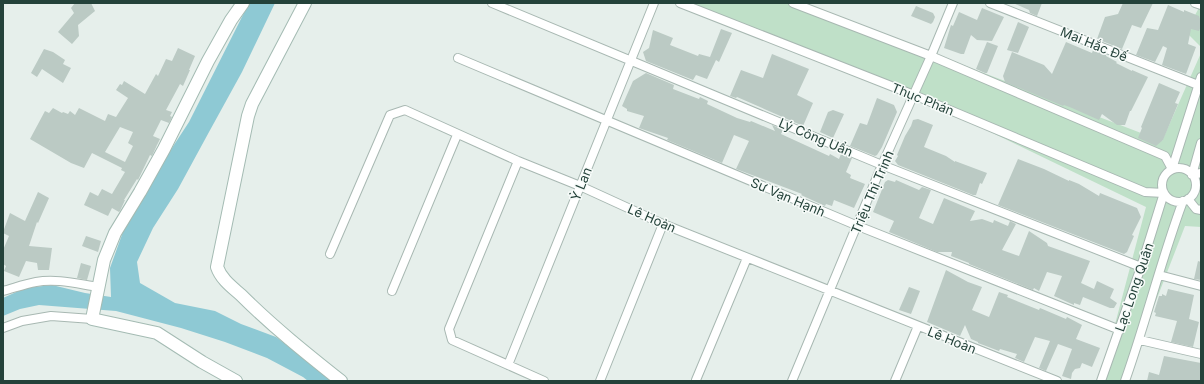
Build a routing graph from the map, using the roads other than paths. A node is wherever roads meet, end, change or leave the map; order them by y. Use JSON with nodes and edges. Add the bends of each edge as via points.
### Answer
{"nodes":[{"id":1,"x":243,"y":3,"type":"edge"},
{"id":2,"x":305,"y":3,"type":"edge"},
{"id":3,"x":492,"y":3,"type":"edge"},
{"id":4,"x":654,"y":3,"type":"edge"},
{"id":5,"x":680,"y":3,"type":"edge"},
{"id":6,"x":793,"y":3,"type":"edge"},
{"id":7,"x":953,"y":3,"type":"edge"},
{"id":8,"x":990,"y":3,"type":"edge"},
{"id":9,"x":1195,"y":3,"type":"edge"},
{"id":10,"x":1201,"y":5,"type":"edge"},
{"id":11,"x":931,"y":56,"type":"junction"},
{"id":12,"x":458,"y":58,"type":"dead end"},
{"id":13,"x":631,"y":60,"type":"junction"},
{"id":14,"x":1200,"y":81,"type":"edge"},
{"id":15,"x":914,"y":95,"type":"junction"},
{"id":16,"x":606,"y":120,"type":"junction"},
{"id":17,"x":457,"y":135,"type":"junction"},
{"id":18,"x":1201,"y":143,"type":"edge"},
{"id":19,"x":518,"y":161,"type":"junction"},
{"id":20,"x":882,"y":165,"type":"junction"},
{"id":21,"x":1172,"y":169,"type":"junction"},
{"id":22,"x":1201,"y":173,"type":"edge"},
{"id":23,"x":1192,"y":174,"type":"junction"},
{"id":24,"x":580,"y":186,"type":"junction"},
{"id":25,"x":1164,"y":193,"type":"junction"},
{"id":26,"x":1186,"y":200,"type":"junction"},
{"id":27,"x":1201,"y":210,"type":"edge"},
{"id":28,"x":663,"y":224,"type":"junction"},
{"id":29,"x":858,"y":226,"type":"junction"},
{"id":30,"x":330,"y":254,"type":"dead end"},
{"id":31,"x":747,"y":258,"type":"junction"},
{"id":32,"x":1142,"y":267,"type":"junction"},
{"id":33,"x":1159,"y":275,"type":"junction"},
{"id":34,"x":1201,"y":286,"type":"edge"},
{"id":35,"x":98,"y":289,"type":"junction"},
{"id":36,"x":3,"y":291,"type":"edge"},
{"id":37,"x":392,"y":291,"type":"dead end"},
{"id":38,"x":831,"y":291,"type":"junction"},
{"id":39,"x":92,"y":316,"type":"junction"},
{"id":40,"x":918,"y":326,"type":"junction"},
{"id":41,"x":3,"y":328,"type":"edge"},
{"id":42,"x":1120,"y":330,"type":"junction"},
{"id":43,"x":1140,"y":340,"type":"junction"},
{"id":44,"x":1201,"y":354,"type":"edge"},
{"id":45,"x":508,"y":365,"type":"junction"},
{"id":46,"x":696,"y":380,"type":"edge"},
{"id":47,"x":236,"y":381,"type":"edge"},
{"id":48,"x":341,"y":381,"type":"edge"},
{"id":49,"x":544,"y":381,"type":"edge"},
{"id":50,"x":600,"y":381,"type":"edge"},
{"id":51,"x":792,"y":381,"type":"edge"},
{"id":52,"x":895,"y":381,"type":"edge"},
{"id":53,"x":1057,"y":381,"type":"edge"},
{"id":54,"x":1101,"y":381,"type":"edge"},
{"id":55,"x":1125,"y":381,"type":"edge"}],
"edges":[{"from":1,"to":35,"type":"street","via":[[208,61],[164,149],[115,233],[104,260]]},
{"from":2,"to":48,"type":"street","via":[[248,116],[217,268],[220,275],[252,306]]},
{"from":3,"to":13,"type":"street","name":"Lý Công Uẩn"},
{"from":4,"to":13,"type":"street","name":"Ỷ Lan"},
{"from":5,"to":15,"type":"street","name":"Thục Phán"},
{"from":6,"to":11,"type":"street"},
{"from":7,"to":11,"type":"street","name":"Triệu Thị Trinh"},
{"from":8,"to":14,"type":"street","name":"Mai Hắc Đế"},
{"from":9,"to":10,"type":"street"},
{"from":11,"to":15,"type":"street","name":"Triệu Thị Trinh"},
{"from":11,"to":21,"type":"street","via":[[1165,156]]},
{"from":12,"to":16,"type":"street","name":"Sư Vạn Hạnh"},
{"from":13,"to":16,"type":"street","name":"Ỷ Lan"},
{"from":13,"to":20,"type":"street","name":"Lý Công Uẩn"},
{"from":14,"to":21,"type":"street"},
{"from":15,"to":20,"type":"street","name":"Triệu Thị Trinh"},
{"from":15,"to":25,"type":"street","name":"Thục Phán","via":[[1145,192]]},
{"from":16,"to":24,"type":"street","name":"Ỷ Lan"},
{"from":16,"to":29,"type":"street","name":"Sư Vạn Hạnh"},
{"from":17,"to":19,"type":"street","name":"Lê Hoàn"},
{"from":17,"to":30,"type":"street","name":"Lê Hoàn","via":[[405,110],[390,115]]},
{"from":17,"to":37,"type":"street"},
{"from":18,"to":23,"type":"street"},
{"from":19,"to":24,"type":"street","name":"Lê Hoàn"},
{"from":19,"to":45,"type":"street","via":[[449,329],[452,340]]},
{"from":20,"to":29,"type":"street","name":"Triệu Thị Trinh"},
{"from":20,"to":32,"type":"street","name":"Lý Công Uẩn"},
{"from":21,"to":23,"type":"street","via":[[1183,169]]},
{"from":21,"to":25,"type":"street","via":[[1162,182]]},
{"from":22,"to":23,"type":"street"},
{"from":23,"to":26,"type":"street","via":[[1195,190]]},
{"from":24,"to":28,"type":"street","name":"Lê Hoàn"},
{"from":24,"to":45,"type":"street","name":"Ỷ Lan"},
{"from":25,"to":26,"type":"street","via":[[1172,200]]},
{"from":25,"to":32,"type":"street","name":"Lạc Long Quân"},
{"from":26,"to":27,"type":"street"},
{"from":26,"to":33,"type":"street","name":"Lạc Long Quân"},
{"from":28,"to":31,"type":"street","name":"Lê Hoàn"},
{"from":28,"to":50,"type":"street"},
{"from":29,"to":38,"type":"street","name":"Triệu Thị Trinh"},
{"from":29,"to":42,"type":"street","name":"Sư Vạn Hạnh"},
{"from":31,"to":38,"type":"street","name":"Lê Hoàn"},
{"from":31,"to":46,"type":"street"},
{"from":32,"to":42,"type":"street","name":"Lạc Long Quân"},
{"from":33,"to":34,"type":"street"},
{"from":33,"to":43,"type":"street","name":"Lạc Long Quân"},
{"from":35,"to":36,"type":"street","via":[[53,281],[37,282]]},
{"from":35,"to":39,"type":"street"},
{"from":38,"to":40,"type":"street","name":"Lê Hoàn"},
{"from":38,"to":51,"type":"street","name":"Triệu Thị Trinh"},
{"from":39,"to":41,"type":"street","via":[[51,316],[22,321]]},
{"from":39,"to":47,"type":"street","via":[[156,333]]},
{"from":40,"to":52,"type":"street"},
{"from":40,"to":53,"type":"street","name":"Lê Hoàn"},
{"from":42,"to":54,"type":"street","name":"Lạc Long Quân"},
{"from":43,"to":44,"type":"street"},
{"from":43,"to":55,"type":"street","name":"Lạc Long Quân"},
{"from":45,"to":49,"type":"street"}]}
